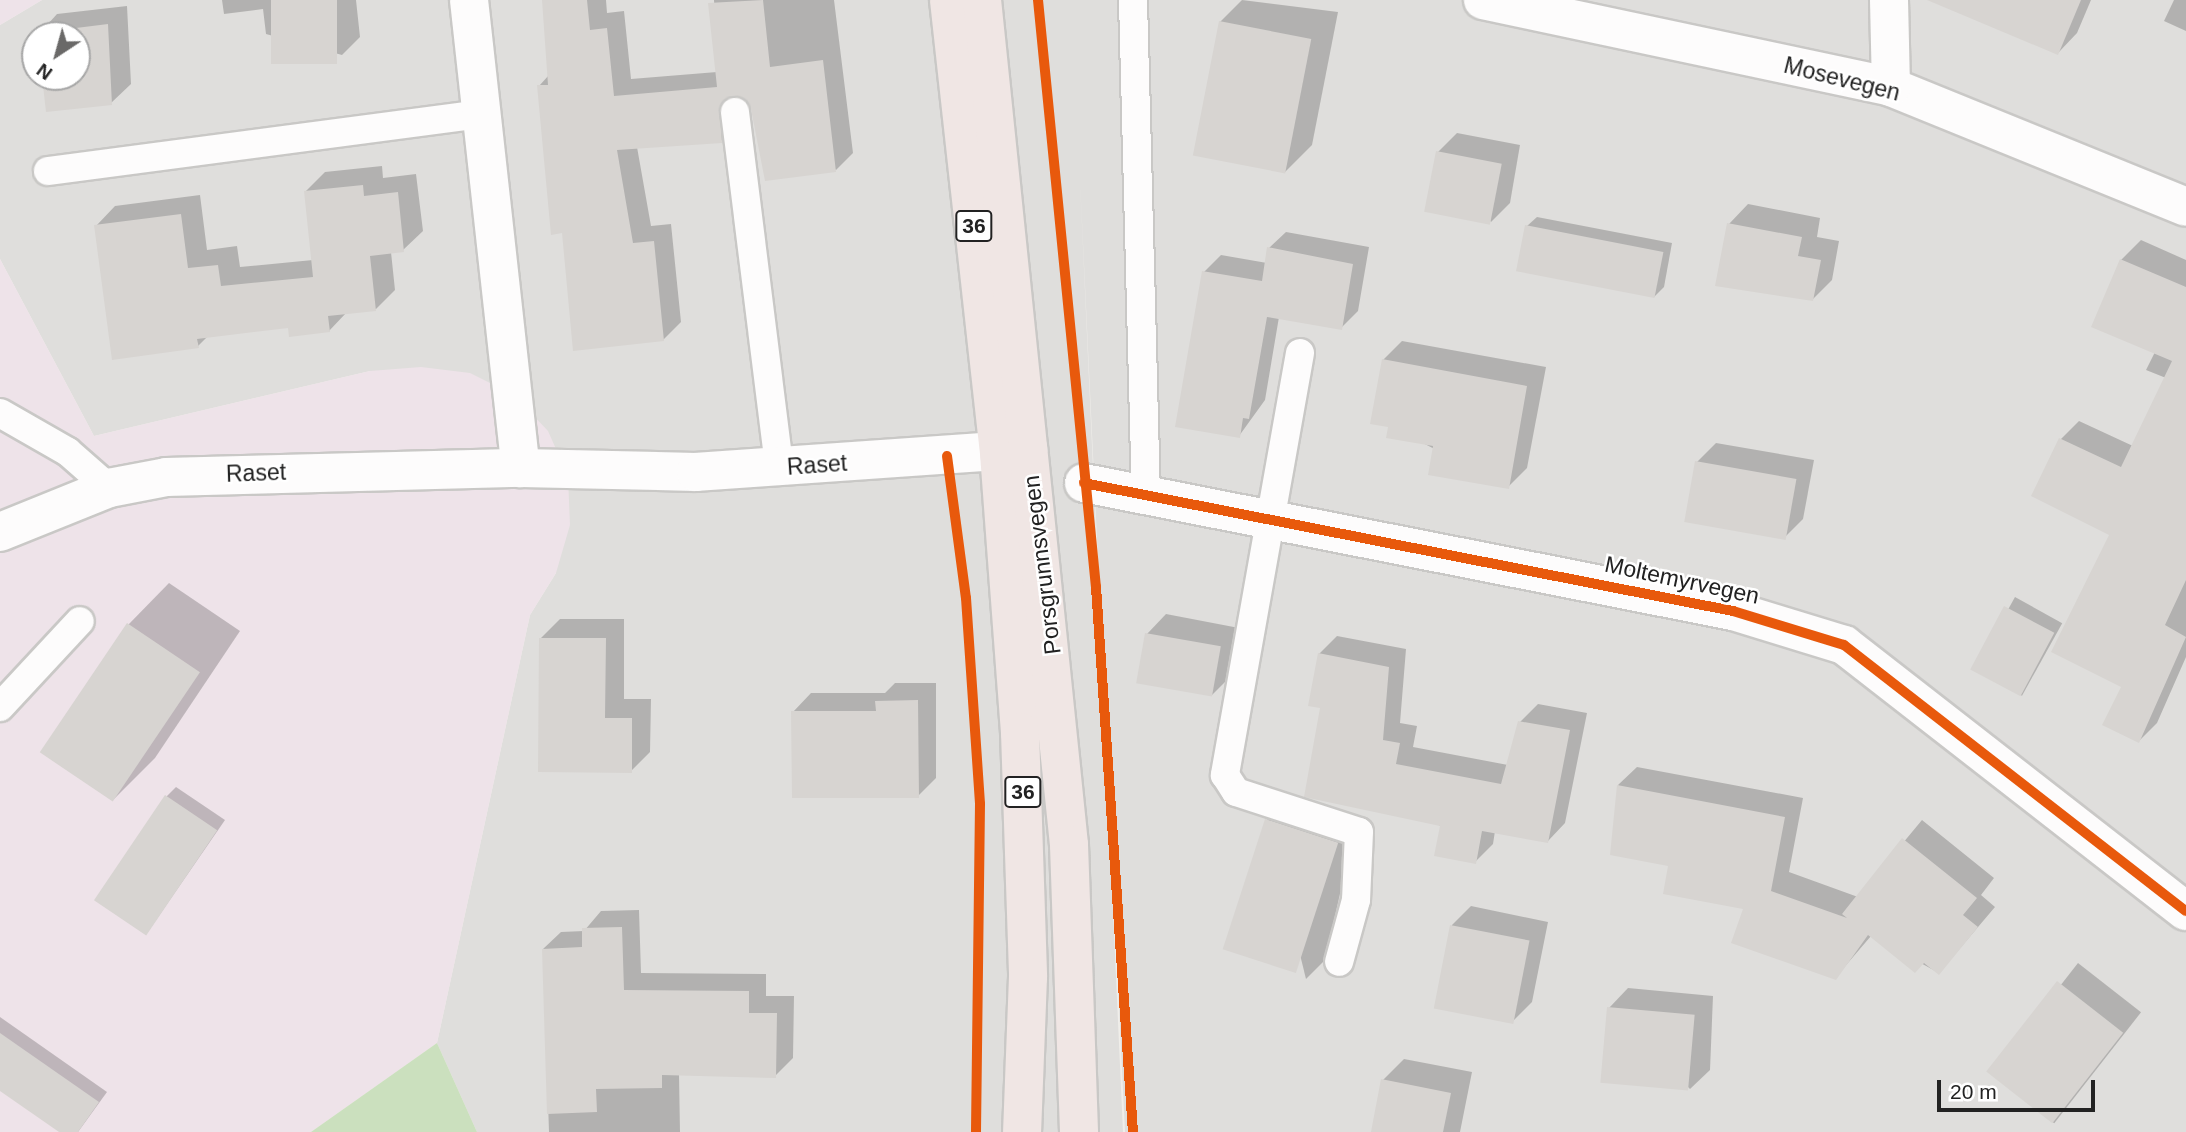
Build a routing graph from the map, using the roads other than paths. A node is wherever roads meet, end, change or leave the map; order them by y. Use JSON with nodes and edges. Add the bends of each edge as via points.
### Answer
{"nodes":[{"id":1,"x":469,"y":0,"type":"edge"},
{"id":2,"x":949,"y":0,"type":"edge"},
{"id":3,"x":982,"y":0,"type":"edge"},
{"id":4,"x":1133,"y":0,"type":"edge"},
{"id":5,"x":1483,"y":0,"type":"edge"},
{"id":6,"x":1889,"y":0,"type":"edge"},
{"id":7,"x":1891,"y":87,"type":"junction"},
{"id":8,"x":735,"y":112,"type":"dead end"},
{"id":9,"x":479,"y":114,"type":"junction"},
{"id":10,"x":48,"y":171,"type":"dead end"},
{"id":11,"x":2186,"y":207,"type":"edge"},
{"id":12,"x":1300,"y":353,"type":"dead end"},
{"id":13,"x":0,"y":413,"type":"edge"},
{"id":14,"x":1014,"y":451,"type":"junction"},
{"id":15,"x":779,"y":467,"type":"junction"},
{"id":16,"x":521,"y":468,"type":"junction"},
{"id":17,"x":1084,"y":483,"type":"dead end"},
{"id":18,"x":109,"y":488,"type":"junction"},
{"id":19,"x":1146,"y":495,"type":"junction"},
{"id":20,"x":1274,"y":517,"type":"junction"},
{"id":21,"x":0,"y":532,"type":"edge"},
{"id":22,"x":80,"y":621,"type":"dead end"},
{"id":23,"x":0,"y":707,"type":"edge"},
{"id":24,"x":2186,"y":911,"type":"edge"},
{"id":25,"x":1339,"y":962,"type":"dead end"},
{"id":26,"x":1022,"y":1132,"type":"edge"},
{"id":27,"x":1079,"y":1132,"type":"edge"}],
"edges":[{"from":1,"to":9,"type":"street"},
{"from":2,"to":14,"type":"highway","name":"Porsgrunnsvegen","number":"36"},
{"from":3,"to":14,"type":"highway","name":"Porsgrunnsvegen","number":"36"},
{"from":4,"to":19,"type":"lane"},
{"from":5,"to":7,"type":"street","name":"Mosevegen"},
{"from":6,"to":7,"type":"street"},
{"from":7,"to":11,"type":"street","name":"Mosevegen"},
{"from":8,"to":15,"type":"lane"},
{"from":9,"to":10,"type":"lane"},
{"from":9,"to":16,"type":"street"},
{"from":12,"to":20,"type":"lane"},
{"from":13,"to":18,"type":"lane","via":[[68,452]]},
{"from":14,"to":15,"type":"street","name":"Raset"},
{"from":14,"to":26,"type":"highway","name":"Porsgrunnsvegen","number":"36","via":[[1025,849]]},
{"from":14,"to":27,"type":"highway","name":"Porsgrunnsvegen","number":"36","via":[[1069,845]]},
{"from":15,"to":16,"type":"street","name":"Raset"},
{"from":16,"to":18,"type":"street","name":"Raset","via":[[270,471],[166,477]]},
{"from":17,"to":19,"type":"street","name":"Moltemyrvegen"},
{"from":18,"to":21,"type":"street","name":"Raset"},
{"from":19,"to":20,"type":"street","name":"Moltemyrvegen"},
{"from":20,"to":24,"type":"street","name":"Moltemyrvegen","via":[[1733,611],[1844,645]]},
{"from":20,"to":25,"type":"lane","via":[[1225,775],[1236,792],[1359,832],[1356,901]]},
{"from":22,"to":23,"type":"lane"}]}
